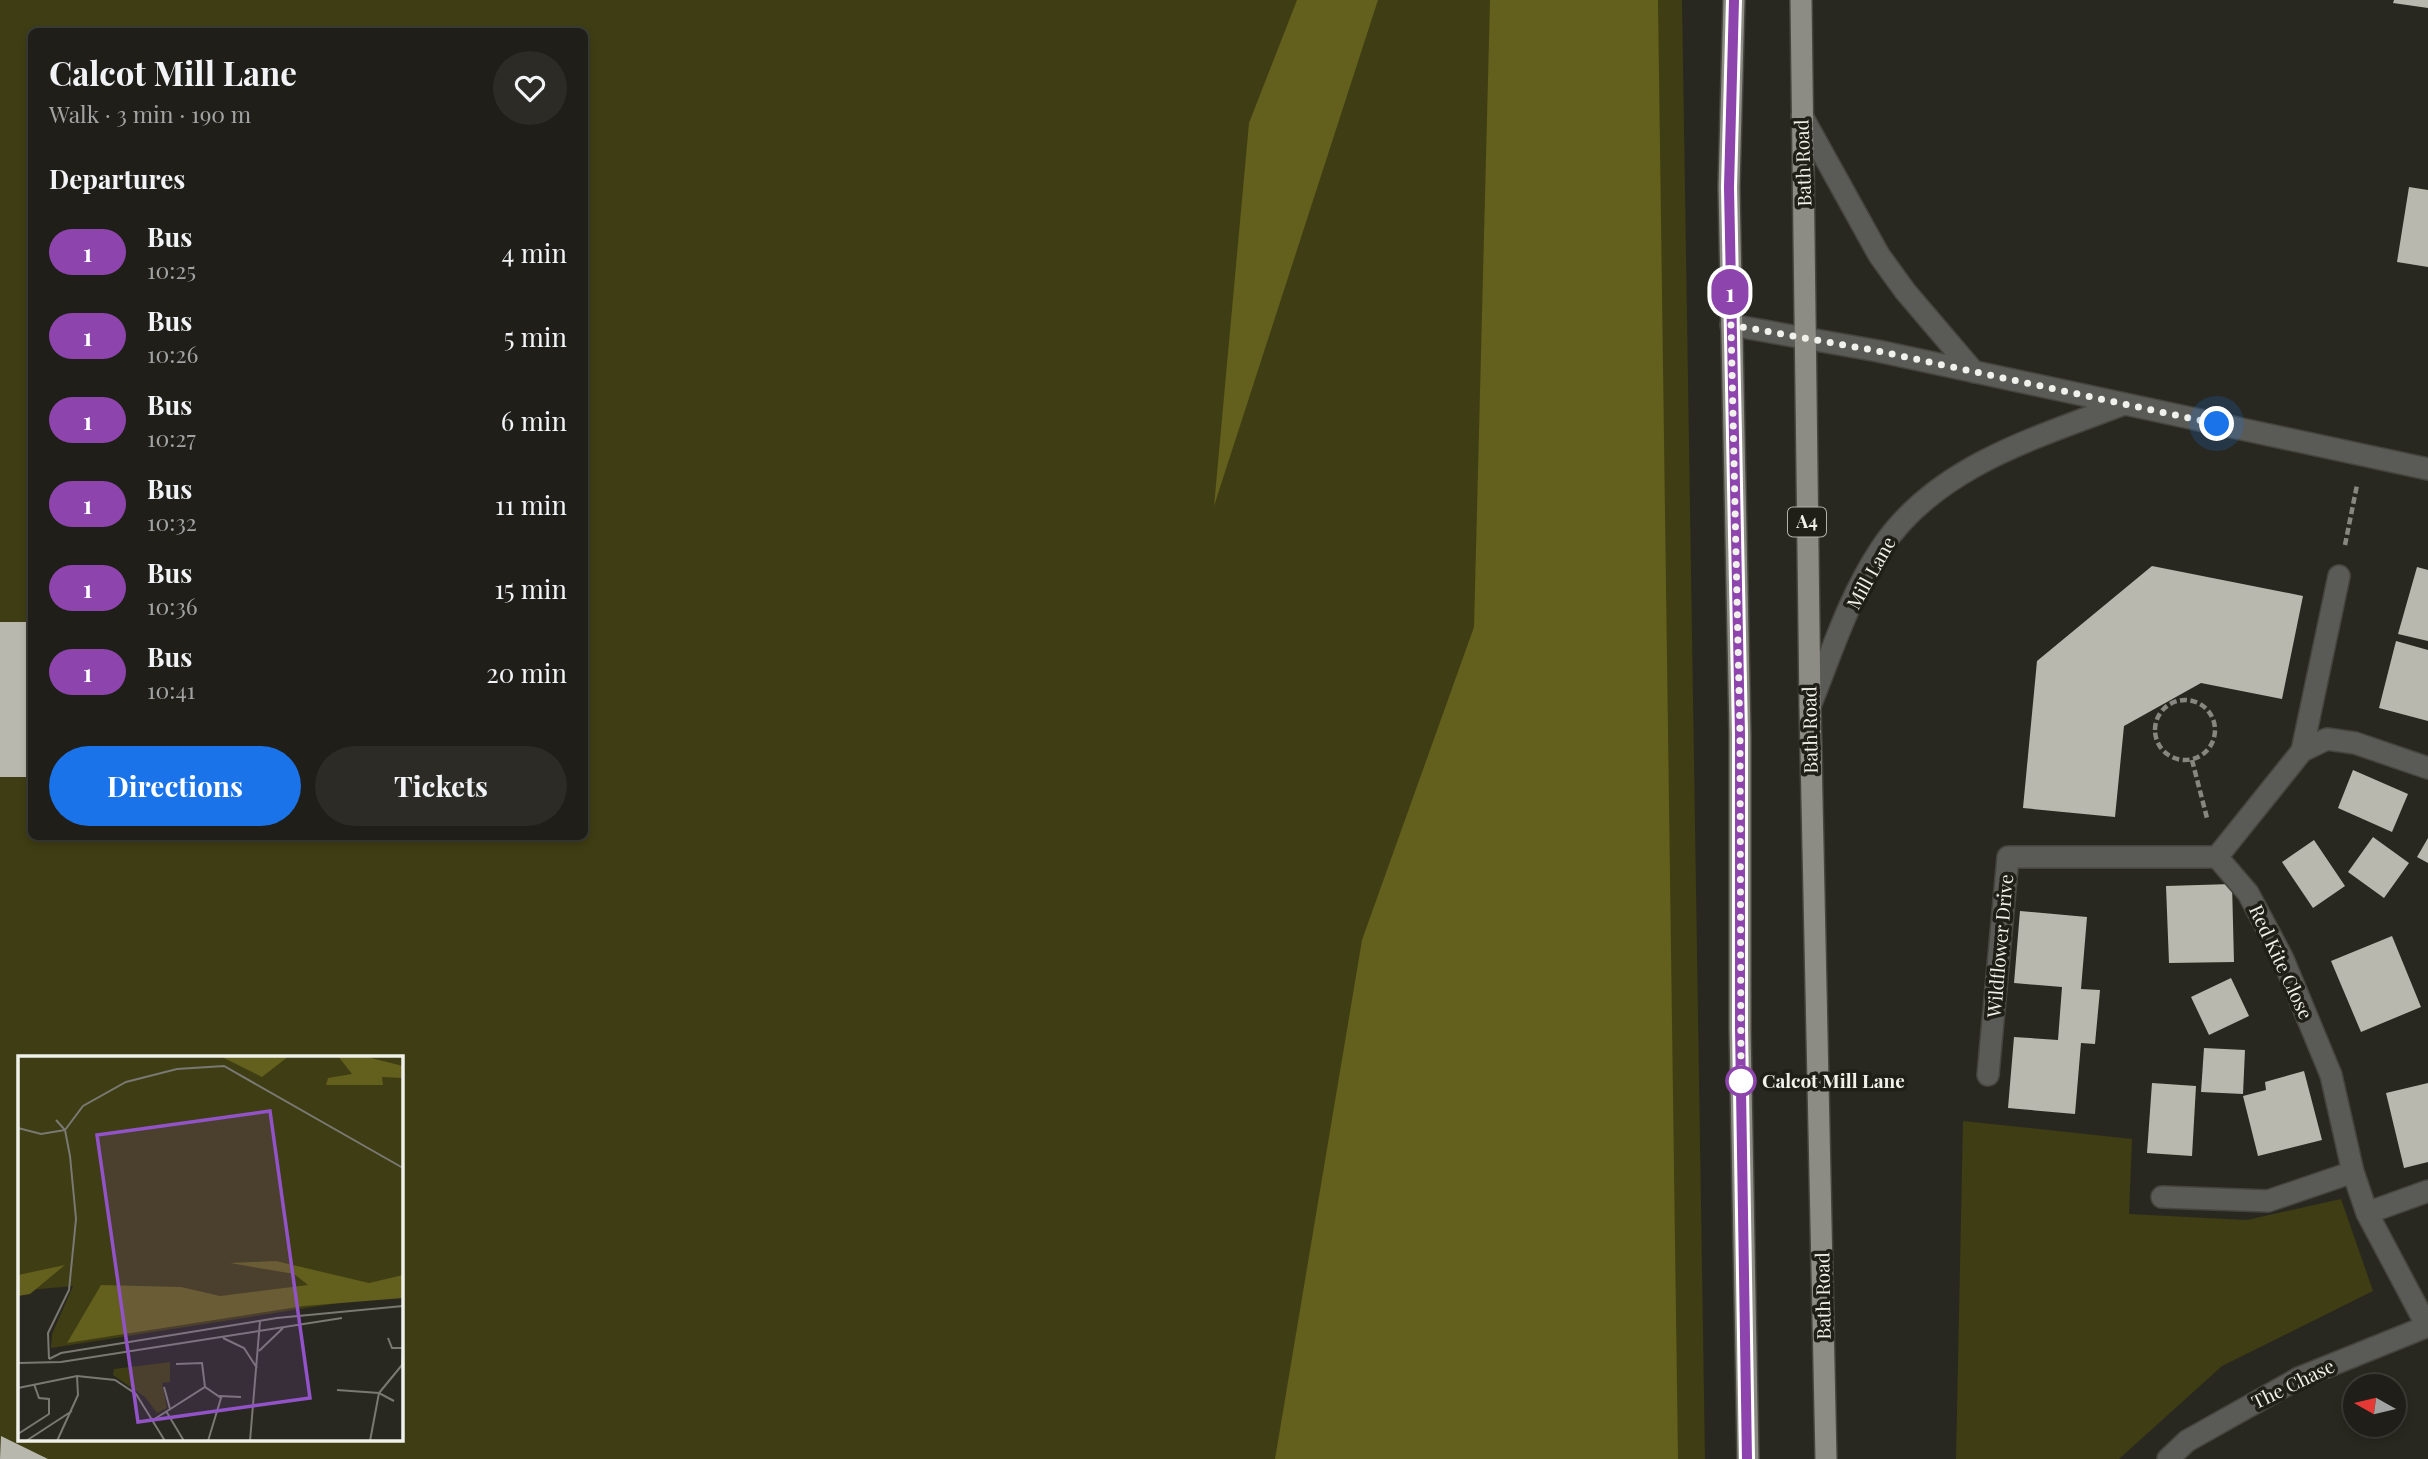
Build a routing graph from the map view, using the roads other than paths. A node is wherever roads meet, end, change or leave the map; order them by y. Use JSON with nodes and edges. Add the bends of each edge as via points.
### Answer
{"nodes":[{"id":1,"x":1734,"y":0,"type":"edge"},
{"id":2,"x":1801,"y":0,"type":"edge"},
{"id":3,"x":1802,"y":116,"type":"junction"},
{"id":4,"x":1731,"y":325,"type":"junction"},
{"id":5,"x":1805,"y":338,"type":"junction"},
{"id":6,"x":1974,"y":372,"type":"junction"},
{"id":7,"x":2124,"y":404,"type":"junction"},
{"id":8,"x":2428,"y":469,"type":"edge"},
{"id":9,"x":2339,"y":576,"type":"road end"},
{"id":10,"x":1810,"y":706,"type":"junction"},
{"id":11,"x":2302,"y":751,"type":"junction"},
{"id":12,"x":2428,"y":768,"type":"edge"},
{"id":13,"x":2217,"y":857,"type":"junction"},
{"id":14,"x":1988,"y":1075,"type":"dead end"},
{"id":15,"x":2353,"y":1172,"type":"junction"},
{"id":16,"x":2428,"y":1191,"type":"edge"},
{"id":17,"x":2162,"y":1197,"type":"dead end"},
{"id":18,"x":2367,"y":1213,"type":"junction"},
{"id":19,"x":2427,"y":1326,"type":"edge"},
{"id":20,"x":1748,"y":1459,"type":"edge"},
{"id":21,"x":1826,"y":1459,"type":"edge"},
{"id":22,"x":2168,"y":1459,"type":"edge"}],
"edges":[{"from":1,"to":4,"type":"main road"},
{"from":2,"to":3,"type":"main road","name":"Bath Road","number":"A4"},
{"from":3,"to":5,"type":"main road","name":"Bath Road","number":"A4"},
{"from":3,"to":6,"type":"street","via":[[1879,255]]},
{"from":4,"to":5,"type":"street"},
{"from":4,"to":20,"type":"main road"},
{"from":5,"to":6,"type":"street"},
{"from":5,"to":10,"type":"main road","name":"Bath Road","number":"A4"},
{"from":6,"to":7,"type":"street"},
{"from":7,"to":8,"type":"street"},
{"from":7,"to":10,"type":"street","name":"Mill Lane","via":[[1962,471],[1903,520],[1880,550],[1858,592]]},
{"from":9,"to":11,"type":"street"},
{"from":10,"to":21,"type":"main road","name":"Bath Road","number":"A4"},
{"from":11,"to":12,"type":"street","via":[[2327,739],[2355,743]]},
{"from":11,"to":13,"type":"street"},
{"from":13,"to":14,"type":"street","name":"Wildflower Drive","via":[[2008,857]]},
{"from":13,"to":15,"type":"street","name":"Red Kite Close","via":[[2248,893],[2283,959],[2331,1075]]},
{"from":15,"to":17,"type":"street","via":[[2268,1200]]},
{"from":15,"to":18,"type":"street","name":"Red Kite Close"},
{"from":16,"to":18,"type":"street"},
{"from":18,"to":19,"type":"street","name":"Red Kite Close"},
{"from":19,"to":22,"type":"street","name":"The Chase","via":[[2299,1378],[2187,1441]]}]}
